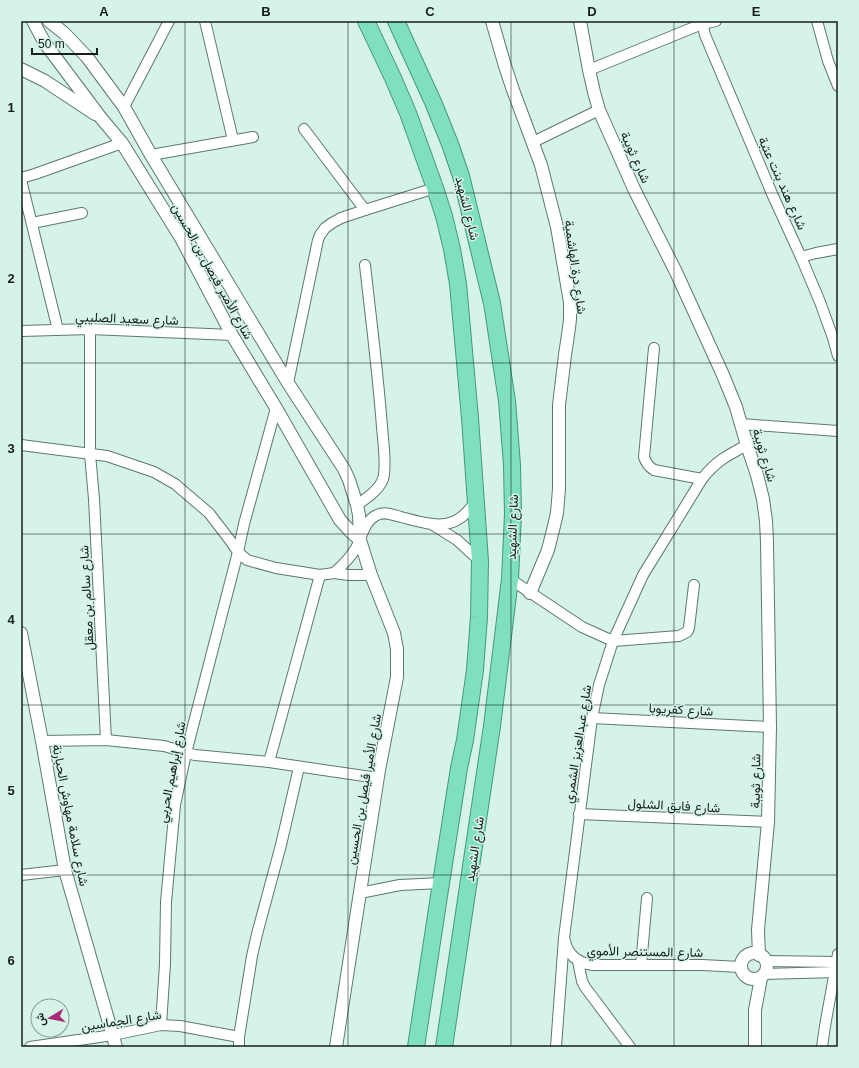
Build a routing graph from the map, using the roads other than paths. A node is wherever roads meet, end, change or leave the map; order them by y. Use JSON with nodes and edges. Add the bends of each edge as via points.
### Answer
{"nodes":[{"id":1,"x":33,"y":21,"type":"edge"},
{"id":2,"x":49,"y":21,"type":"edge"},
{"id":3,"x":169,"y":21,"type":"edge"},
{"id":4,"x":205,"y":21,"type":"edge"},
{"id":5,"x":366,"y":21,"type":"edge"},
{"id":6,"x":396,"y":21,"type":"edge"},
{"id":7,"x":492,"y":21,"type":"edge"},
{"id":8,"x":580,"y":21,"type":"edge"},
{"id":9,"x":716,"y":21,"type":"edge"},
{"id":10,"x":817,"y":21,"type":"edge"},
{"id":11,"x":702,"y":22,"type":"edge"},
{"id":12,"x":21,"y":69,"type":"edge"},
{"id":13,"x":589,"y":70,"type":"junction"},
{"id":14,"x":838,"y":86,"type":"edge"},
{"id":15,"x":124,"y":107,"type":"junction"},
{"id":16,"x":599,"y":110,"type":"junction"},
{"id":17,"x":101,"y":118,"type":"junction"},
{"id":18,"x":304,"y":129,"type":"dead end"},
{"id":19,"x":253,"y":137,"type":"dead end"},
{"id":20,"x":233,"y":140,"type":"junction"},
{"id":21,"x":533,"y":142,"type":"junction"},
{"id":22,"x":122,"y":143,"type":"junction"},
{"id":23,"x":151,"y":155,"type":"junction"},
{"id":24,"x":21,"y":179,"type":"edge"},
{"id":25,"x":435,"y":188,"type":"junction"},
{"id":26,"x":365,"y":210,"type":"junction"},
{"id":27,"x":82,"y":213,"type":"dead end"},
{"id":28,"x":32,"y":223,"type":"junction"},
{"id":29,"x":838,"y":249,"type":"edge"},
{"id":30,"x":801,"y":257,"type":"junction"},
{"id":31,"x":365,"y":265,"type":"dead end"},
{"id":32,"x":90,"y":329,"type":"junction"},
{"id":33,"x":58,"y":330,"type":"junction"},
{"id":34,"x":21,"y":331,"type":"edge"},
{"id":35,"x":232,"y":335,"type":"junction"},
{"id":36,"x":654,"y":348,"type":"dead end"},
{"id":37,"x":838,"y":356,"type":"edge"},
{"id":38,"x":288,"y":383,"type":"junction"},
{"id":39,"x":276,"y":408,"type":"junction"},
{"id":40,"x":741,"y":424,"type":"junction"},
{"id":41,"x":838,"y":430,"type":"edge"},
{"id":42,"x":21,"y":445,"type":"edge"},
{"id":43,"x":747,"y":445,"type":"junction"},
{"id":44,"x":90,"y":454,"type":"junction"},
{"id":45,"x":702,"y":479,"type":"junction"},
{"id":46,"x":476,"y":500,"type":"junction"},
{"id":47,"x":357,"y":505,"type":"junction"},
{"id":48,"x":431,"y":524,"type":"junction"},
{"id":49,"x":360,"y":540,"type":"junction"},
{"id":50,"x":238,"y":552,"type":"junction"},
{"id":51,"x":480,"y":560,"type":"junction"},
{"id":52,"x":334,"y":573,"type":"junction"},
{"id":53,"x":320,"y":575,"type":"junction"},
{"id":54,"x":371,"y":575,"type":"junction"},
{"id":55,"x":510,"y":579,"type":"junction"},
{"id":56,"x":694,"y":585,"type":"dead end"},
{"id":57,"x":530,"y":593,"type":"junction"},
{"id":58,"x":21,"y":632,"type":"edge"},
{"id":59,"x":613,"y":641,"type":"junction"},
{"id":60,"x":592,"y":718,"type":"junction"},
{"id":61,"x":770,"y":727,"type":"junction"},
{"id":62,"x":106,"y":740,"type":"junction"},
{"id":63,"x":42,"y":741,"type":"junction"},
{"id":64,"x":186,"y":753,"type":"junction"},
{"id":65,"x":269,"y":762,"type":"junction"},
{"id":66,"x":299,"y":767,"type":"junction"},
{"id":67,"x":378,"y":778,"type":"junction"},
{"id":68,"x":579,"y":814,"type":"junction"},
{"id":69,"x":768,"y":822,"type":"junction"},
{"id":70,"x":65,"y":870,"type":"junction"},
{"id":71,"x":21,"y":876,"type":"edge"},
{"id":72,"x":441,"y":883,"type":"junction"},
{"id":73,"x":360,"y":893,"type":"junction"},
{"id":74,"x":647,"y":898,"type":"dead end"},
{"id":75,"x":758,"y":930,"type":"junction"},
{"id":76,"x":564,"y":938,"type":"junction"},
{"id":77,"x":746,"y":955,"type":"junction"},
{"id":78,"x":762,"y":958,"type":"junction"},
{"id":79,"x":578,"y":961,"type":"junction"},
{"id":80,"x":836,"y":963,"type":"edge"},
{"id":81,"x":641,"y":965,"type":"junction"},
{"id":82,"x":740,"y":967,"type":"junction"},
{"id":83,"x":762,"y":976,"type":"junction"},
{"id":84,"x":748,"y":978,"type":"junction"},
{"id":85,"x":755,"y":1010,"type":"junction"},
{"id":86,"x":161,"y":1025,"type":"junction"},
{"id":87,"x":113,"y":1035,"type":"junction"},
{"id":88,"x":239,"y":1042,"type":"edge"},
{"id":89,"x":30,"y":1047,"type":"edge"},
{"id":90,"x":116,"y":1047,"type":"edge"},
{"id":91,"x":336,"y":1047,"type":"edge"},
{"id":92,"x":416,"y":1047,"type":"edge"},
{"id":93,"x":444,"y":1047,"type":"edge"},
{"id":94,"x":556,"y":1047,"type":"edge"},
{"id":95,"x":630,"y":1047,"type":"edge"},
{"id":96,"x":755,"y":1047,"type":"edge"},
{"id":97,"x":822,"y":1047,"type":"edge"}],
"edges":[{"from":1,"to":17,"type":"street","name":"شارع الأمير فيصل بن الحسين","via":[[48,46]]},
{"from":2,"to":15,"type":"street","name":"شارع الأمير فيصل بن الحسين","via":[[87,57]]},
{"from":3,"to":15,"type":"street"},
{"from":4,"to":20,"type":"street"},
{"from":5,"to":25,"type":"highway","name":"شارع الشهيد","via":[[408,113]]},
{"from":6,"to":55,"type":"highway","name":"شارع الشهيد","via":[[428,89],[461,176],[492,303],[507,401],[510,439],[513,505]]},
{"from":7,"to":21,"type":"street","name":"شارع درة الهاشمية","via":[[505,66]]},
{"from":8,"to":13,"type":"street","name":"شارع ثويبة"},
{"from":9,"to":11,"type":"street"},
{"from":10,"to":14,"type":"street"},
{"from":11,"to":13,"type":"street"},
{"from":11,"to":30,"type":"street","name":"شارع هند بنت عتبة","via":[[705,35],[753,149]]},
{"from":12,"to":17,"type":"street"},
{"from":13,"to":16,"type":"street","name":"شارع ثويبة"},
{"from":15,"to":23,"type":"street","name":"شارع الأمير فيصل بن الحسين"},
{"from":16,"to":21,"type":"street"},
{"from":16,"to":40,"type":"street","name":"شارع ثويبة","via":[[724,375]]},
{"from":17,"to":22,"type":"street","name":"شارع الأمير فيصل بن الحسين"},
{"from":18,"to":26,"type":"street"},
{"from":19,"to":20,"type":"street"},
{"from":20,"to":23,"type":"street"},
{"from":21,"to":57,"type":"street","name":"شارع درة الهاشمية","via":[[542,164],[554,212],[570,302],[570,319],[559,405],[557,513],[548,550]]},
{"from":22,"to":24,"type":"street"},
{"from":22,"to":35,"type":"street","name":"شارع الأمير فيصل بن الحسين","via":[[181,238]]},
{"from":23,"to":38,"type":"street","name":"شارع الأمير فيصل بن الحسين"},
{"from":24,"to":28,"type":"street"},
{"from":25,"to":26,"type":"street"},
{"from":25,"to":46,"type":"highway","name":"شارع الشهيد","via":[[452,249],[458,284]]},
{"from":26,"to":38,"type":"street","via":[[332,222],[320,235]]},
{"from":27,"to":28,"type":"street"},
{"from":28,"to":33,"type":"street"},
{"from":29,"to":30,"type":"street"},
{"from":30,"to":37,"type":"street","name":"شارع هند بنت عتبة","via":[[820,302]]},
{"from":31,"to":47,"type":"street","via":[[385,467],[378,488]]},
{"from":32,"to":33,"type":"street","name":"شارع سعيد الصليبي"},
{"from":32,"to":35,"type":"street","name":"شارع سعيد الصليبي"},
{"from":32,"to":44,"type":"street","name":"شارع سالم بن معقل"},
{"from":33,"to":34,"type":"street","name":"شارع سعيد الصليبي"},
{"from":35,"to":39,"type":"street","name":"شارع الأمير فيصل بن الحسين"},
{"from":36,"to":45,"type":"street","via":[[644,457],[654,470]]},
{"from":38,"to":47,"type":"street","name":"شارع الأمير فيصل بن الحسين","via":[[344,469]]},
{"from":39,"to":49,"type":"street","name":"شارع الأمير فيصل بن الحسين","via":[[340,520]]},
{"from":39,"to":50,"type":"street","name":"شارع إبراهيم الحربي"},
{"from":40,"to":41,"type":"street"},
{"from":40,"to":43,"type":"street","name":"شارع ثويبة"},
{"from":42,"to":44,"type":"street"},
{"from":43,"to":45,"type":"street","name":"شارع عبدالعزيز الشمري","via":[[720,460]]},
{"from":43,"to":61,"type":"street","name":"شارع ثويبة","via":[[758,475],[766,521]]},
{"from":44,"to":50,"type":"street","via":[[107,456],[166,478],[209,513]]},
{"from":44,"to":62,"type":"street","name":"شارع سالم بن معقل"},
{"from":45,"to":59,"type":"street","name":"شارع عبدالعزيز الشمري","via":[[643,575]]},
{"from":46,"to":48,"type":"street","via":[[462,517],[442,525]]},
{"from":46,"to":51,"type":"highway","name":"شارع الشهيد"},
{"from":47,"to":49,"type":"street","name":"شارع الأمير فيصل بن الحسين"},
{"from":48,"to":49,"type":"street","via":[[382,513],[372,518]]},
{"from":48,"to":51,"type":"street","via":[[457,540]]},
{"from":49,"to":52,"type":"street","via":[[351,555]]},
{"from":49,"to":54,"type":"street","name":"شارع الأمير فيصل بن الحسين"},
{"from":50,"to":53,"type":"street","via":[[259,564]]},
{"from":50,"to":64,"type":"street","name":"شارع إبراهيم الحربي"},
{"from":51,"to":72,"type":"highway","name":"شارع الشهيد","via":[[475,670]]},
{"from":52,"to":53,"type":"street"},
{"from":52,"to":54,"type":"street"},
{"from":53,"to":65,"type":"street"},
{"from":54,"to":67,"type":"street","name":"شارع الأمير فيصل بن الحسين","via":[[394,633],[397,649],[397,677]]},
{"from":55,"to":57,"type":"street"},
{"from":55,"to":93,"type":"highway","name":"شارع الشهيد","via":[[490,741]]},
{"from":56,"to":59,"type":"street","via":[[687,632],[678,636]]},
{"from":57,"to":59,"type":"street","via":[[582,627]]},
{"from":58,"to":63,"type":"street","name":"شارع سلامة مهاوش الحبارنة"},
{"from":59,"to":60,"type":"street","name":"شارع عبدالعزيز الشمري"},
{"from":60,"to":61,"type":"street","name":"شارع كفريوبا"},
{"from":60,"to":68,"type":"street","name":"شارع عبدالعزيز الشمري"},
{"from":61,"to":69,"type":"street","name":"شارع ثويبة"},
{"from":62,"to":63,"type":"street"},
{"from":62,"to":64,"type":"street","via":[[164,746]]},
{"from":63,"to":70,"type":"street","name":"شارع سلامة مهاوش الحبارنة"},
{"from":64,"to":65,"type":"street"},
{"from":64,"to":86,"type":"street","name":"شارع إبراهيم الحربي","via":[[175,805],[170,851]]},
{"from":65,"to":66,"type":"street"},
{"from":66,"to":67,"type":"street"},
{"from":66,"to":88,"type":"street","via":[[252,956]]},
{"from":67,"to":73,"type":"street","name":"شارع الأمير فيصل بن الحسين"},
{"from":68,"to":69,"type":"street","name":"شارع فايق الشلول"},
{"from":68,"to":76,"type":"street","name":"شارع عبدالعزيز الشمري"},
{"from":69,"to":75,"type":"street","name":"شارع ثويبة"},
{"from":70,"to":71,"type":"street"},
{"from":70,"to":87,"type":"street","name":"شارع سلامة مهاوش الحبارنة"},
{"from":72,"to":73,"type":"street","via":[[400,885]]},
{"from":72,"to":92,"type":"highway","name":"شارع الشهيد"},
{"from":73,"to":91,"type":"street","name":"شارع الأمير فيصل بن الحسين"},
{"from":74,"to":81,"type":"street"},
{"from":75,"to":77,"type":"street","name":"شارع ثويبة"},
{"from":75,"to":78,"type":"street","name":"شارع ثويبة"},
{"from":76,"to":79,"type":"street","name":"شارع المستنصر الأموي","via":[[566,947]]},
{"from":76,"to":94,"type":"street","name":"شارع عبدالعزيز الشمري"},
{"from":77,"to":78,"type":"street","via":[[755,953]]},
{"from":77,"to":82,"type":"street"},
{"from":78,"to":80,"type":"street"},
{"from":78,"to":83,"type":"street","via":[[767,966]]},
{"from":79,"to":81,"type":"street","name":"شارع المستنصر الأموي","via":[[593,965]]},
{"from":79,"to":95,"type":"street","via":[[585,987]]},
{"from":80,"to":83,"type":"street"},
{"from":80,"to":97,"type":"street"},
{"from":81,"to":82,"type":"street","name":"شارع المستنصر الأموي"},
{"from":82,"to":84,"type":"street","via":[[741,972]]},
{"from":83,"to":84,"type":"street","via":[[752,980]]},
{"from":83,"to":85,"type":"street"},
{"from":84,"to":85,"type":"street"},
{"from":85,"to":96,"type":"street"},
{"from":86,"to":87,"type":"street","name":"شارع الجماسين"},
{"from":86,"to":88,"type":"street","name":"شارع الجماسين","via":[[180,1026]]},
{"from":87,"to":89,"type":"street","name":"شارع الجماسين"},
{"from":87,"to":90,"type":"street","name":"شارع سلامة مهاوش الحبارنة"}]}
